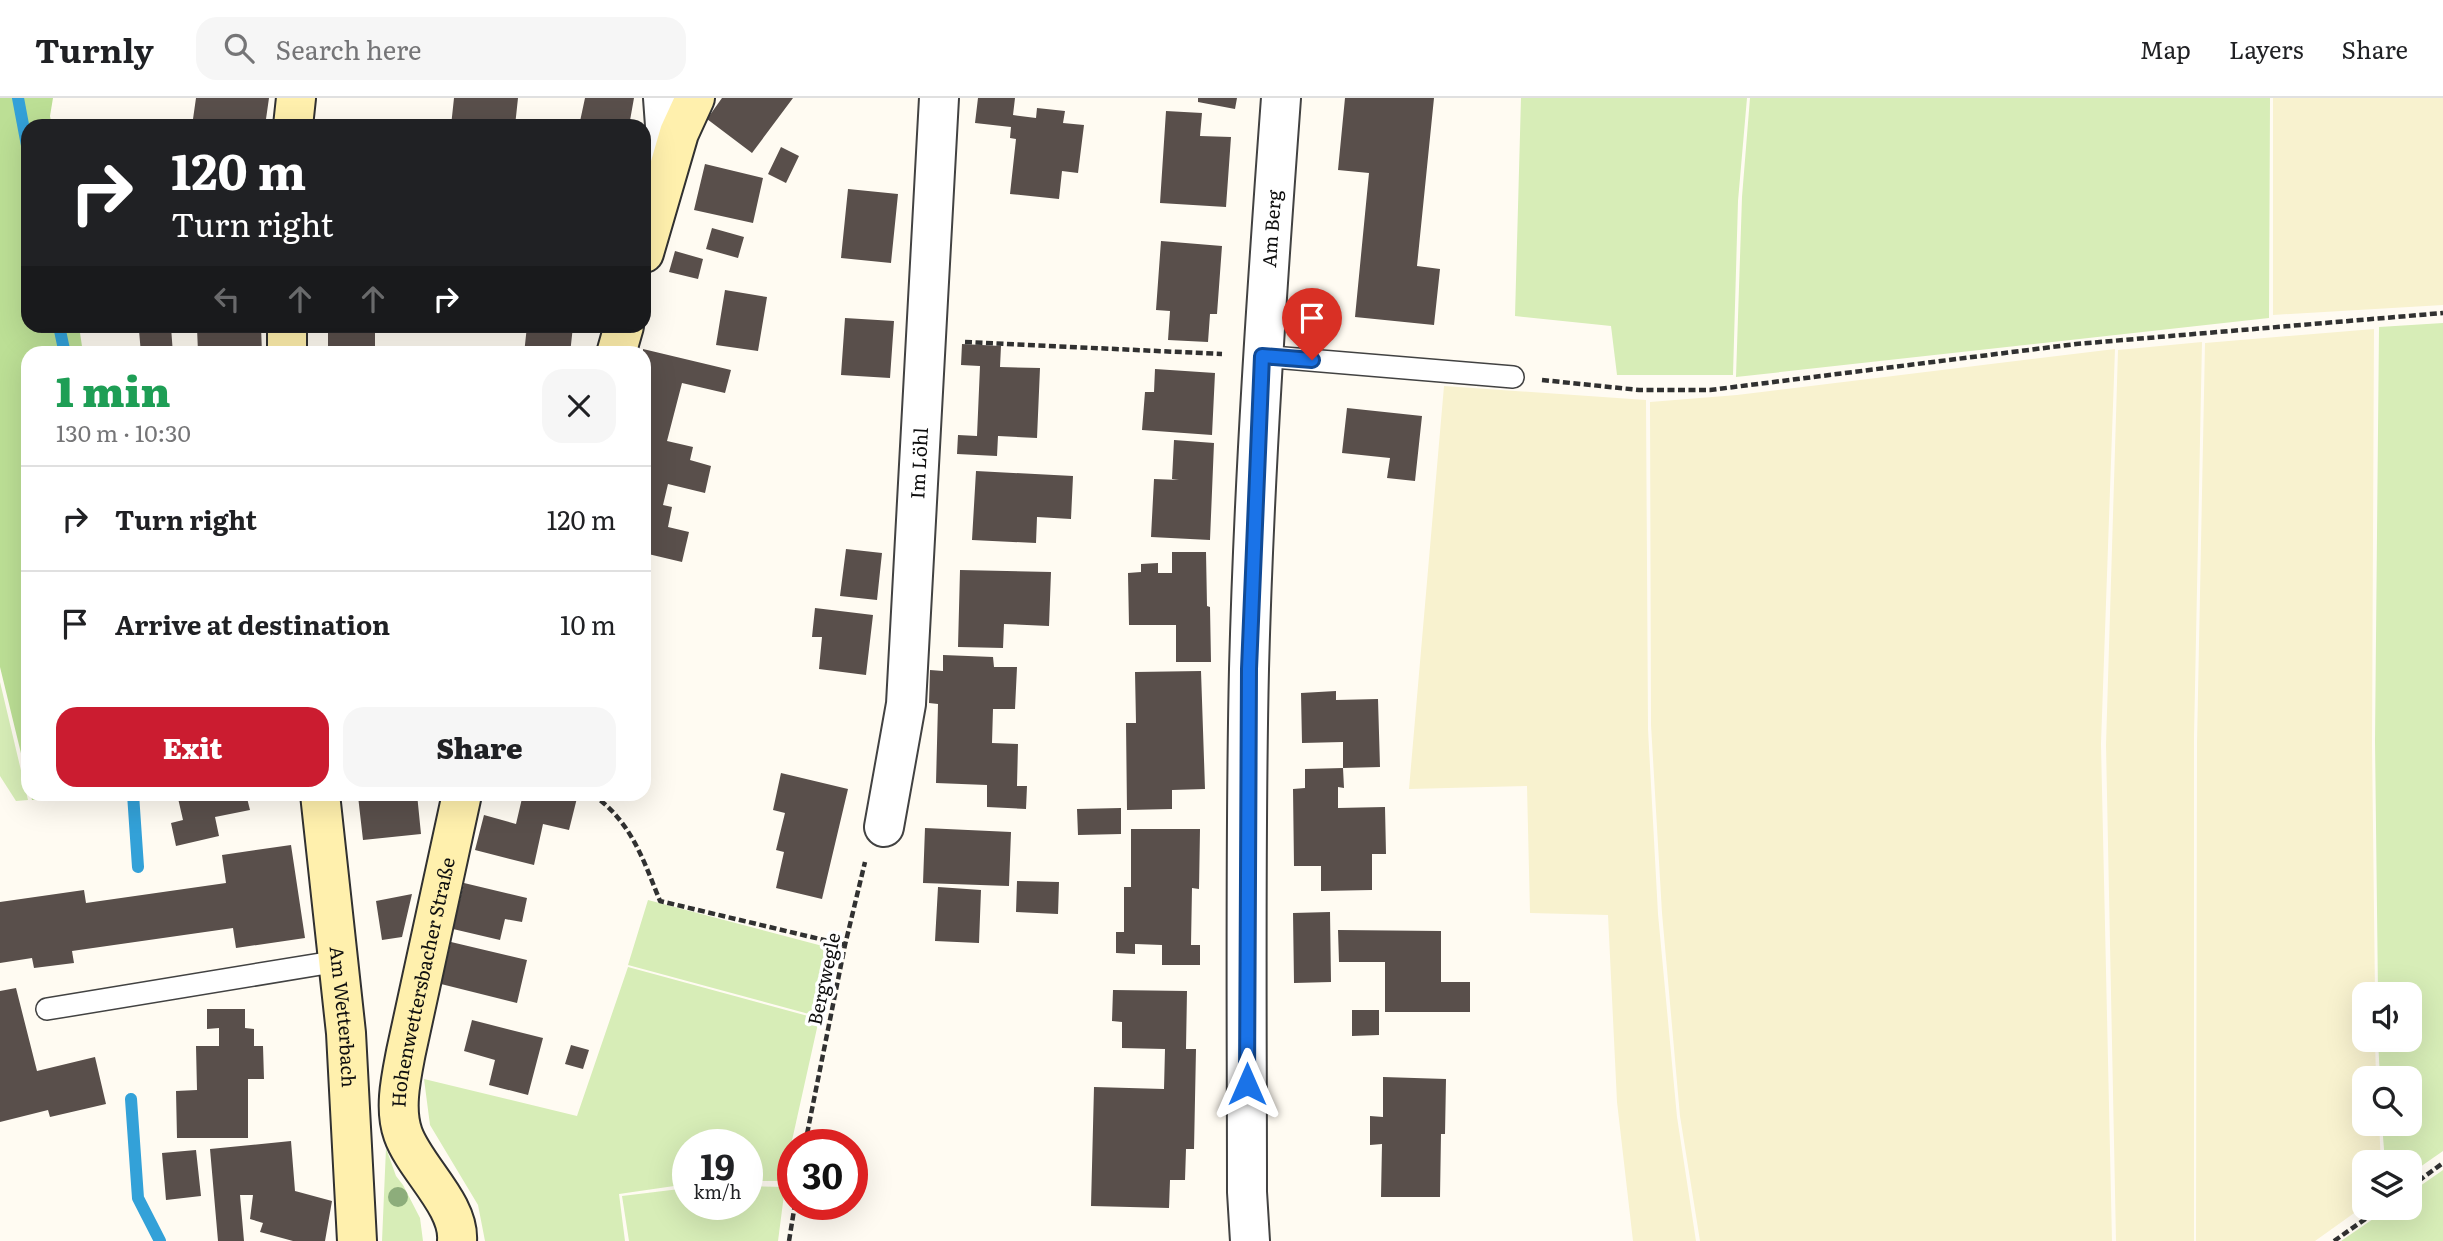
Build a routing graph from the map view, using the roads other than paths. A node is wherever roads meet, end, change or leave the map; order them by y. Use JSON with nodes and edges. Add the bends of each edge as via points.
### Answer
{"nodes":[{"id":1,"x":296,"y":98,"type":"edge"},
{"id":2,"x":663,"y":98,"type":"edge"},
{"id":3,"x":695,"y":98,"type":"edge"},
{"id":4,"x":940,"y":98,"type":"edge"},
{"id":5,"x":1281,"y":98,"type":"edge"},
{"id":6,"x":294,"y":119,"type":"edge"},
{"id":7,"x":668,"y":167,"type":"junction"},
{"id":8,"x":651,"y":228,"type":"edge"},
{"id":9,"x":1262,"y":356,"type":"junction"},
{"id":10,"x":1513,"y":377,"type":"road end"},
{"id":11,"x":321,"y":801,"type":"edge"},
{"id":12,"x":461,"y":801,"type":"edge"},
{"id":13,"x":884,"y":827,"type":"road end"},
{"id":14,"x":339,"y":961,"type":"junction"},
{"id":15,"x":47,"y":1009,"type":"dead end"},
{"id":16,"x":357,"y":1241,"type":"edge"},
{"id":17,"x":457,"y":1241,"type":"edge"},
{"id":18,"x":1250,"y":1241,"type":"edge"}],
"edges":[{"from":1,"to":6,"type":"street"},
{"from":2,"to":7,"type":"street"},
{"from":3,"to":7,"type":"street"},
{"from":4,"to":13,"type":"street","name":"Im Löhl","via":[[906,704]]},
{"from":5,"to":9,"type":"street","name":"Am Berg"},
{"from":7,"to":8,"type":"street"},
{"from":9,"to":10,"type":"lane"},
{"from":9,"to":18,"type":"street","name":"Am Berg","via":[[1249,669]]},
{"from":11,"to":14,"type":"street","name":"Am Wetterbach"},
{"from":12,"to":17,"type":"street","name":"Hohenwettersbacher Straße","via":[[406,1052],[399,1113],[406,1141],[446,1202]]},
{"from":14,"to":15,"type":"lane"},
{"from":14,"to":16,"type":"street","name":"Am Wetterbach"}]}
